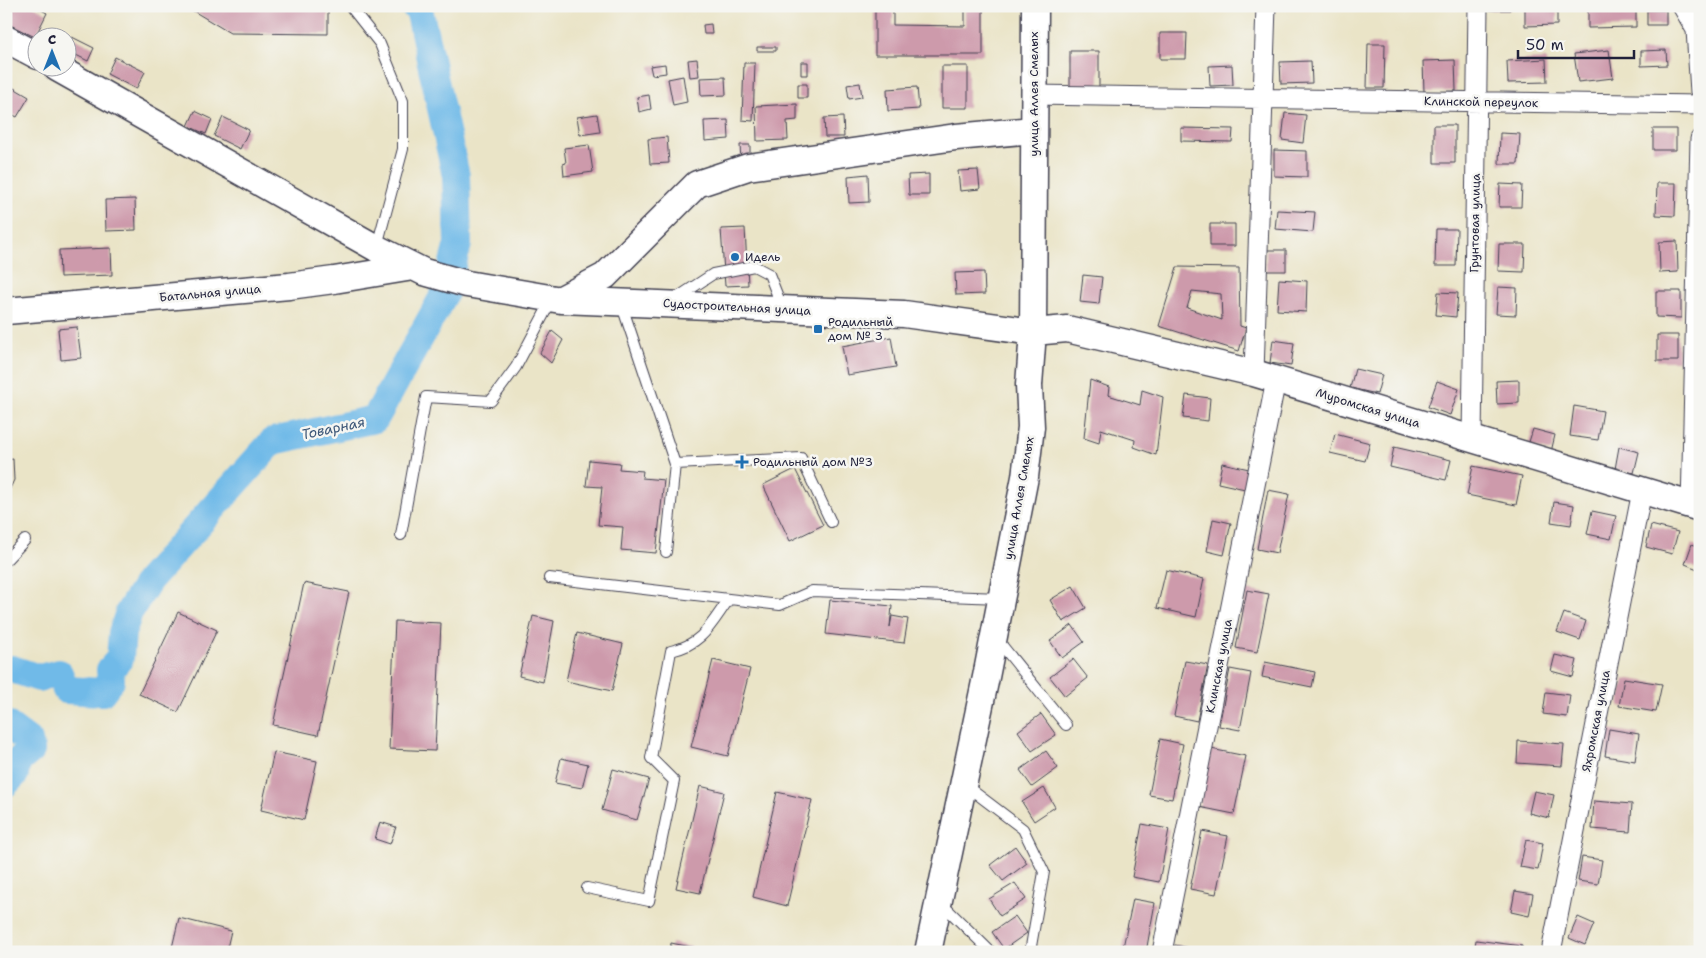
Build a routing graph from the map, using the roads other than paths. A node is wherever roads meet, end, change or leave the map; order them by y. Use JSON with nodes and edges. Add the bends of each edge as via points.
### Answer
{"nodes":[{"id":1,"x":350,"y":6,"type":"edge"},
{"id":2,"x":1035,"y":6,"type":"edge"},
{"id":3,"x":1266,"y":6,"type":"edge"},
{"id":4,"x":1478,"y":6,"type":"edge"},
{"id":5,"x":1682,"y":6,"type":"edge"},
{"id":6,"x":6,"y":39,"type":"edge"},
{"id":7,"x":28,"y":51,"type":"edge"},
{"id":8,"x":75,"y":78,"type":"edge"},
{"id":9,"x":1700,"y":92,"type":"edge"},
{"id":10,"x":1033,"y":95,"type":"junction"},
{"id":11,"x":1262,"y":99,"type":"junction"},
{"id":12,"x":1476,"y":102,"type":"junction"},
{"id":13,"x":1700,"y":105,"type":"edge"},
{"id":14,"x":1033,"y":130,"type":"junction"},
{"id":15,"x":1700,"y":139,"type":"edge"},
{"id":16,"x":348,"y":233,"type":"junction"},
{"id":17,"x":376,"y":248,"type":"junction"},
{"id":18,"x":419,"y":269,"type":"junction"},
{"id":19,"x":604,"y":276,"type":"junction"},
{"id":20,"x":334,"y":280,"type":"junction"},
{"id":21,"x":556,"y":299,"type":"junction"},
{"id":22,"x":620,"y":302,"type":"junction"},
{"id":23,"x":668,"y":304,"type":"junction"},
{"id":24,"x":783,"y":309,"type":"junction"},
{"id":25,"x":6,"y":312,"type":"edge"},
{"id":26,"x":1032,"y":332,"type":"junction"},
{"id":27,"x":1265,"y":376,"type":"junction"},
{"id":28,"x":1472,"y":439,"type":"junction"},
{"id":29,"x":675,"y":464,"type":"junction"},
{"id":30,"x":1642,"y":491,"type":"junction"},
{"id":31,"x":1696,"y":507,"type":"edge"},
{"id":32,"x":831,"y":522,"type":"dead end"},
{"id":33,"x":401,"y":535,"type":"dead end"},
{"id":34,"x":25,"y":540,"type":"dead end"},
{"id":35,"x":666,"y":552,"type":"dead end"},
{"id":36,"x":6,"y":560,"type":"edge"},
{"id":37,"x":549,"y":578,"type":"dead end"},
{"id":38,"x":1002,"y":598,"type":"junction"},
{"id":39,"x":729,"y":599,"type":"junction"},
{"id":40,"x":994,"y":635,"type":"junction"},
{"id":41,"x":1066,"y":724,"type":"dead end"},
{"id":42,"x":964,"y":784,"type":"junction"},
{"id":43,"x":586,"y":888,"type":"dead end"},
{"id":44,"x":939,"y":901,"type":"junction"},
{"id":45,"x":928,"y":952,"type":"edge"},
{"id":46,"x":991,"y":952,"type":"edge"},
{"id":47,"x":1030,"y":952,"type":"edge"},
{"id":48,"x":1162,"y":952,"type":"edge"},
{"id":49,"x":1551,"y":952,"type":"edge"}],
"edges":[{"from":1,"to":17,"type":"lane","via":[[380,44],[403,101],[403,149]]},
{"from":2,"to":10,"type":"main road","name":"улица Аллея Смелых"},
{"from":3,"to":11,"type":"street"},
{"from":4,"to":12,"type":"street","name":"Грунтовая улица"},
{"from":5,"to":9,"type":"street","via":[[1696,30]]},
{"from":6,"to":7,"type":"main road"},
{"from":8,"to":16,"type":"main road"},
{"from":10,"to":11,"type":"street","name":"Клинской переулок"},
{"from":10,"to":14,"type":"main road","name":"улица Аллея Смелых"},
{"from":11,"to":12,"type":"street","name":"Клинской переулок"},
{"from":11,"to":27,"type":"street"},
{"from":12,"to":13,"type":"street","name":"Клинской переулок"},
{"from":12,"to":28,"type":"street","name":"Грунтовая улица"},
{"from":14,"to":19,"type":"main road","via":[[748,168],[697,184]]},
{"from":14,"to":26,"type":"main road","name":"улица Аллея Смелых"},
{"from":15,"to":31,"type":"street"},
{"from":16,"to":17,"type":"main road"},
{"from":16,"to":20,"type":"main road","via":[[351,246],[347,266]]},
{"from":17,"to":18,"type":"main road"},
{"from":18,"to":20,"type":"main road","name":"Батальная улица"},
{"from":18,"to":21,"type":"main road","name":"Судостроительная улица","via":[[467,284]]},
{"from":19,"to":21,"type":"main road"},
{"from":19,"to":22,"type":"main road","via":[[603,285],[607,293]]},
{"from":20,"to":25,"type":"main road","name":"Батальная улица"},
{"from":21,"to":22,"type":"main road","name":"Судостроительная улица"},
{"from":21,"to":33,"type":"lane","via":[[516,367],[491,401],[426,398]]},
{"from":22,"to":23,"type":"main road","name":"Судостроительная улица"},
{"from":22,"to":29,"type":"lane"},
{"from":23,"to":24,"type":"main road","name":"Судостроительная улица"},
{"from":23,"to":24,"type":"lane","via":[[713,274],[754,266],[769,274]]},
{"from":24,"to":26,"type":"main road","name":"Судостроительная улица","via":[[904,314]]},
{"from":26,"to":27,"type":"main road","name":"Муромская улица","via":[[1067,329]]},
{"from":26,"to":38,"type":"main road","name":"улица Аллея Смелых","via":[[1031,427]]},
{"from":27,"to":28,"type":"main road","name":"Муромская улица"},
{"from":27,"to":48,"type":"street","name":"Клинская улица"},
{"from":28,"to":30,"type":"main road","name":"Муромская улица"},
{"from":29,"to":32,"type":"lane","via":[[801,458]]},
{"from":29,"to":35,"type":"lane"},
{"from":30,"to":31,"type":"main road","name":"Муромская улица"},
{"from":30,"to":49,"type":"street","name":"Яхромская улица"},
{"from":34,"to":36,"type":"lane"},
{"from":37,"to":39,"type":"lane"},
{"from":38,"to":39,"type":"lane","via":[[812,591],[780,605]]},
{"from":38,"to":40,"type":"main road","name":"улица Аллея Смелых"},
{"from":39,"to":43,"type":"lane","via":[[702,637],[686,648],[671,652],[651,758],[674,781],[649,901]]},
{"from":40,"to":41,"type":"lane"},
{"from":40,"to":42,"type":"main road","name":"улица Аллея Смелых"},
{"from":42,"to":44,"type":"main road","name":"улица Аллея Смелых"},
{"from":42,"to":47,"type":"lane","via":[[1023,829],[1044,872]]},
{"from":44,"to":45,"type":"main road","name":"улица Аллея Смелых"},
{"from":44,"to":46,"type":"lane"}]}
